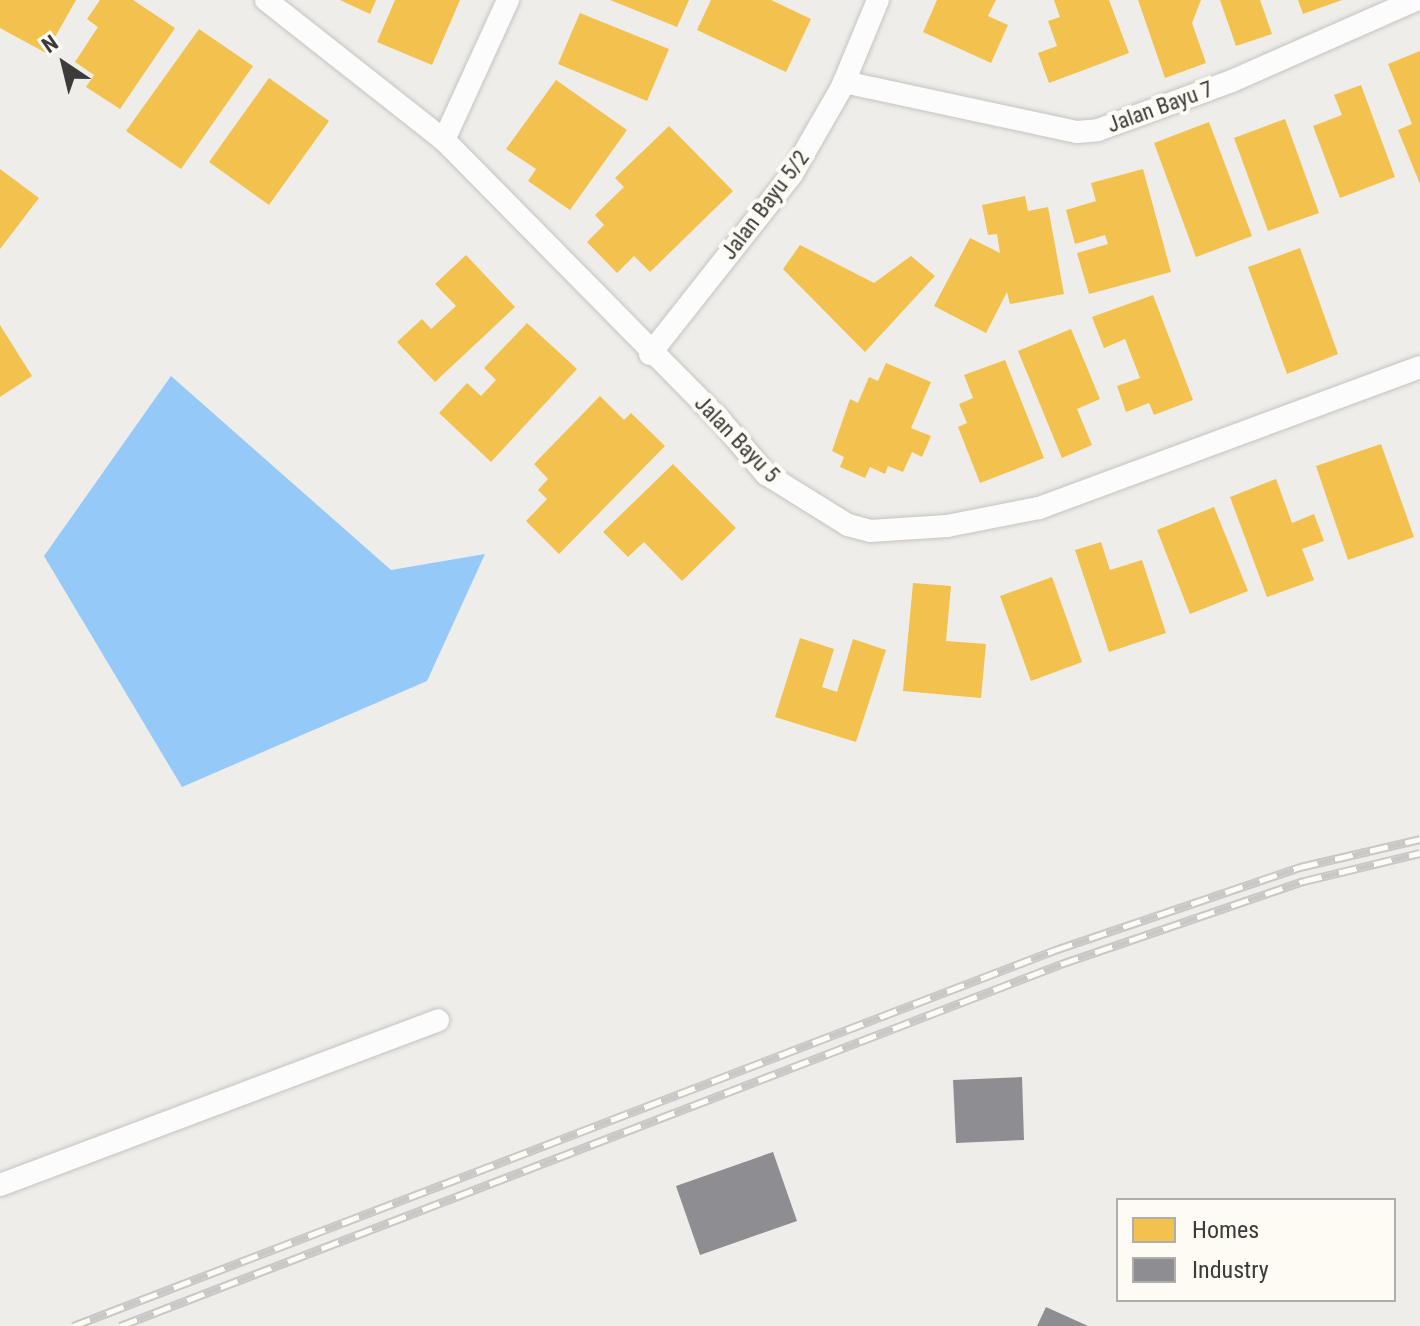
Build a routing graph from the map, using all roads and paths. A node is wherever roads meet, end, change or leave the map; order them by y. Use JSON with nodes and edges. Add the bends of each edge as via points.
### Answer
{"nodes":[{"id":1,"x":266,"y":0,"type":"edge"},
{"id":2,"x":508,"y":0,"type":"edge"},
{"id":3,"x":878,"y":0,"type":"edge"},
{"id":4,"x":1416,"y":0,"type":"edge"},
{"id":5,"x":844,"y":82,"type":"junction"},
{"id":6,"x":444,"y":140,"type":"junction"},
{"id":7,"x":650,"y":354,"type":"junction"},
{"id":8,"x":1420,"y":367,"type":"edge"},
{"id":9,"x":438,"y":1020,"type":"dead end"},
{"id":10,"x":0,"y":1185,"type":"edge"}],
"edges":[{"from":1,"to":6,"type":"street","name":"Jalan Bayu 5"},
{"from":2,"to":6,"type":"street"},
{"from":3,"to":5,"type":"street","name":"Jalan Bayu 5/2"},
{"from":4,"to":5,"type":"street","name":"Jalan Bayu 7","via":[[1232,81],[1098,130],[1077,132]]},
{"from":5,"to":7,"type":"street","name":"Jalan Bayu 5/2","via":[[792,174]]},
{"from":6,"to":7,"type":"street","name":"Jalan Bayu 5"},
{"from":7,"to":8,"type":"street","name":"Jalan Bayu 5","via":[[721,421],[766,474],[808,505],[870,531],[947,526],[1039,508]]},
{"from":9,"to":10,"type":"street"}]}
